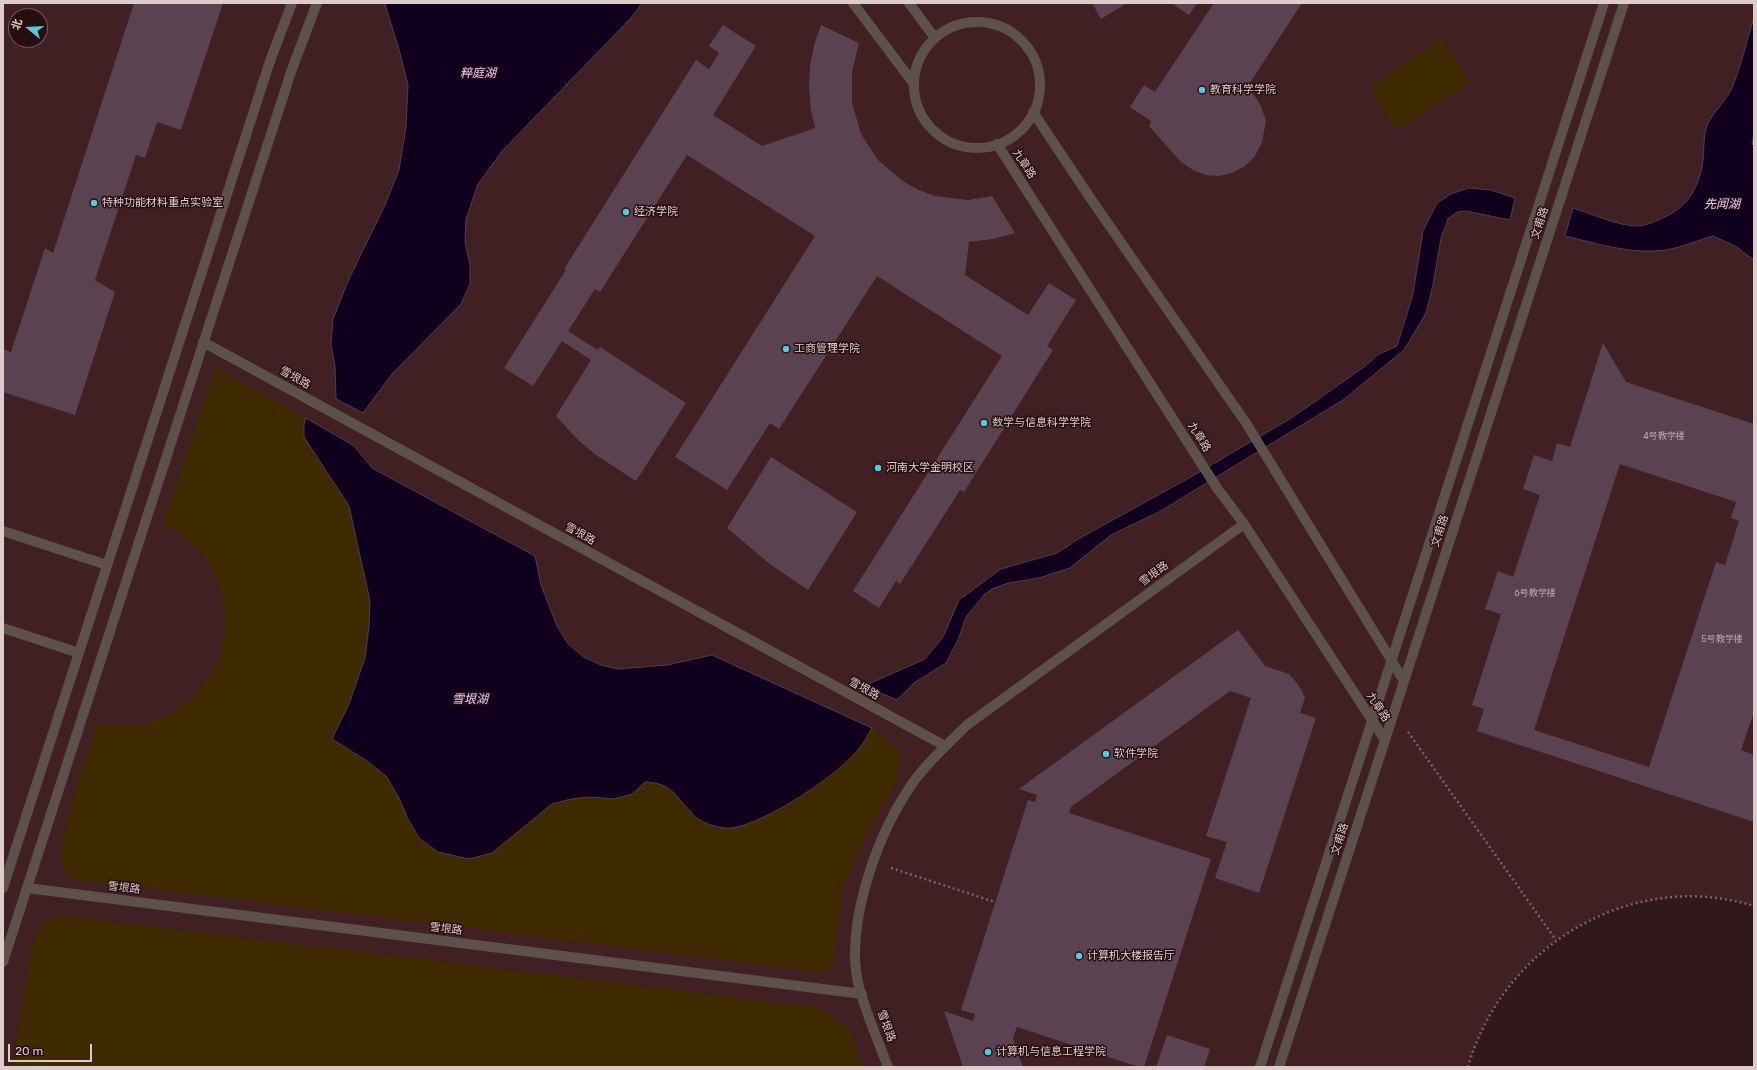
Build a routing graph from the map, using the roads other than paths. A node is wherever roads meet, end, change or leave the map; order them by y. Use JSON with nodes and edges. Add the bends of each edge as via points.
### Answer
{"nodes":[{"id":1,"x":292,"y":3,"type":"edge"},
{"id":2,"x":317,"y":3,"type":"edge"},
{"id":3,"x":854,"y":3,"type":"edge"},
{"id":4,"x":909,"y":3,"type":"edge"},
{"id":5,"x":1604,"y":3,"type":"edge"},
{"id":6,"x":1624,"y":3,"type":"edge"},
{"id":7,"x":935,"y":38,"type":"junction"},
{"id":8,"x":914,"y":84,"type":"junction"},
{"id":9,"x":1033,"y":112,"type":"junction"},
{"id":10,"x":997,"y":144,"type":"junction"},
{"id":11,"x":203,"y":342,"type":"junction"},
{"id":12,"x":1244,"y":524,"type":"junction"},
{"id":13,"x":3,"y":531,"type":"edge"},
{"id":14,"x":107,"y":565,"type":"junction"},
{"id":15,"x":3,"y":628,"type":"edge"},
{"id":16,"x":79,"y":652,"type":"junction"},
{"id":17,"x":1391,"y":661,"type":"junction"},
{"id":18,"x":1404,"y":681,"type":"junction"},
{"id":19,"x":1372,"y":720,"type":"junction"},
{"id":20,"x":1385,"y":740,"type":"junction"},
{"id":21,"x":945,"y":746,"type":"junction"},
{"id":22,"x":3,"y":888,"type":"edge"},
{"id":23,"x":27,"y":888,"type":"junction"},
{"id":24,"x":3,"y":962,"type":"edge"},
{"id":25,"x":862,"y":994,"type":"junction"},
{"id":26,"x":888,"y":1067,"type":"edge"},
{"id":27,"x":1260,"y":1067,"type":"edge"},
{"id":28,"x":1279,"y":1067,"type":"edge"}],
"edges":[{"from":1,"to":14,"type":"lane","via":[[270,61]]},
{"from":2,"to":11,"type":"lane","via":[[292,69]]},
{"from":3,"to":8,"type":"lane"},
{"from":4,"to":7,"type":"lane"},
{"from":5,"to":17,"type":"lane","name":"文甫路"},
{"from":6,"to":18,"type":"lane","name":"文甫路"},
{"from":7,"to":8,"type":"lane","via":[[924,51]]},
{"from":7,"to":9,"type":"lane","via":[[949,28],[965,23],[982,22],[998,25],[1013,33],[1034,57],[1038,72],[1040,89]]},
{"from":8,"to":10,"type":"lane","via":[[916,101],[923,117],[945,140],[960,146],[976,148]]},
{"from":9,"to":10,"type":"lane","via":[[1020,131]]},
{"from":9,"to":17,"type":"lane","via":[[1246,423]]},
{"from":10,"to":12,"type":"lane","name":"九章路","via":[[1216,488]]},
{"from":11,"to":21,"type":"lane","name":"雪垠路"},
{"from":11,"to":23,"type":"lane"},
{"from":12,"to":19,"type":"lane","name":"九章路"},
{"from":12,"to":21,"type":"lane","name":"雪垠路","via":[[967,725]]},
{"from":13,"to":14,"type":"lane"},
{"from":14,"to":16,"type":"lane"},
{"from":15,"to":16,"type":"lane"},
{"from":16,"to":22,"type":"lane"},
{"from":17,"to":18,"type":"lane"},
{"from":17,"to":19,"type":"lane","name":"文甫路"},
{"from":18,"to":20,"type":"lane","name":"文甫路"},
{"from":19,"to":20,"type":"lane","name":"九章路"},
{"from":19,"to":27,"type":"lane","name":"文甫路"},
{"from":20,"to":28,"type":"lane","name":"文甫路"},
{"from":21,"to":25,"type":"lane","name":"雪垠路","via":[[906,792],[879,844],[861,904],[854,942]]},
{"from":23,"to":24,"type":"lane"},
{"from":23,"to":25,"type":"lane","name":"雪垠路"},
{"from":25,"to":26,"type":"lane","name":"雪垠路"}]}
